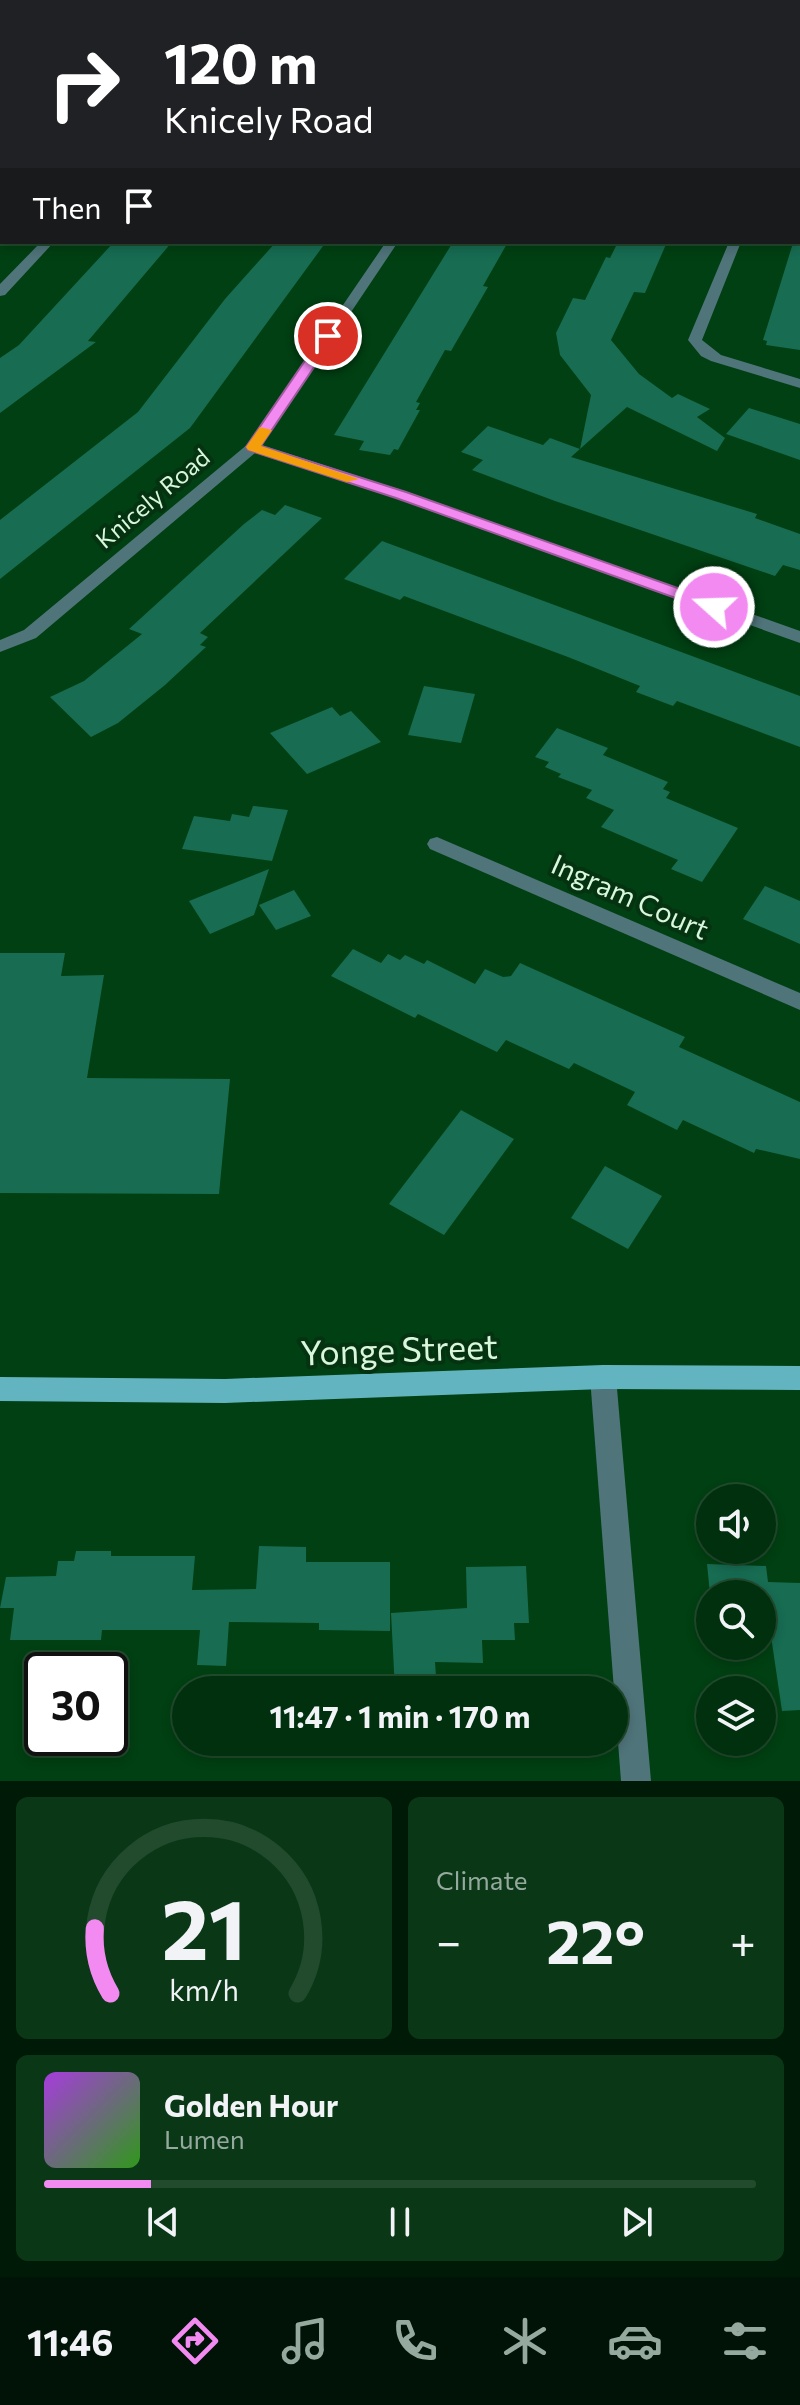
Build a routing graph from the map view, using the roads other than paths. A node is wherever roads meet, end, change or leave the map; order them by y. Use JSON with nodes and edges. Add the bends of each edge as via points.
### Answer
{"nodes":[{"id":1,"x":46,"y":244,"type":"edge"},
{"id":2,"x":391,"y":244,"type":"edge"},
{"id":3,"x":734,"y":244,"type":"edge"},
{"id":4,"x":0,"y":292,"type":"edge"},
{"id":5,"x":800,"y":384,"type":"edge"},
{"id":6,"x":253,"y":447,"type":"junction"},
{"id":7,"x":800,"y":637,"type":"edge"},
{"id":8,"x":0,"y":646,"type":"edge"},
{"id":9,"x":437,"y":844,"type":"dead end"},
{"id":10,"x":800,"y":1002,"type":"edge"},
{"id":11,"x":603,"y":1377,"type":"junction"},
{"id":12,"x":800,"y":1378,"type":"edge"},
{"id":13,"x":0,"y":1389,"type":"edge"},
{"id":14,"x":636,"y":1781,"type":"edge"}],
"edges":[{"from":1,"to":4,"type":"street"},
{"from":2,"to":6,"type":"street","name":"Knicely Road"},
{"from":3,"to":5,"type":"street","via":[[695,340],[716,358]]},
{"from":6,"to":7,"type":"street"},
{"from":6,"to":8,"type":"street","name":"Knicely Road","via":[[30,634]]},
{"from":9,"to":10,"type":"street","name":"Ingram Court"},
{"from":11,"to":12,"type":"main road","name":"Yonge Street"},
{"from":11,"to":13,"type":"main road","name":"Yonge Street","via":[[225,1391]]},
{"from":11,"to":14,"type":"street"}]}
